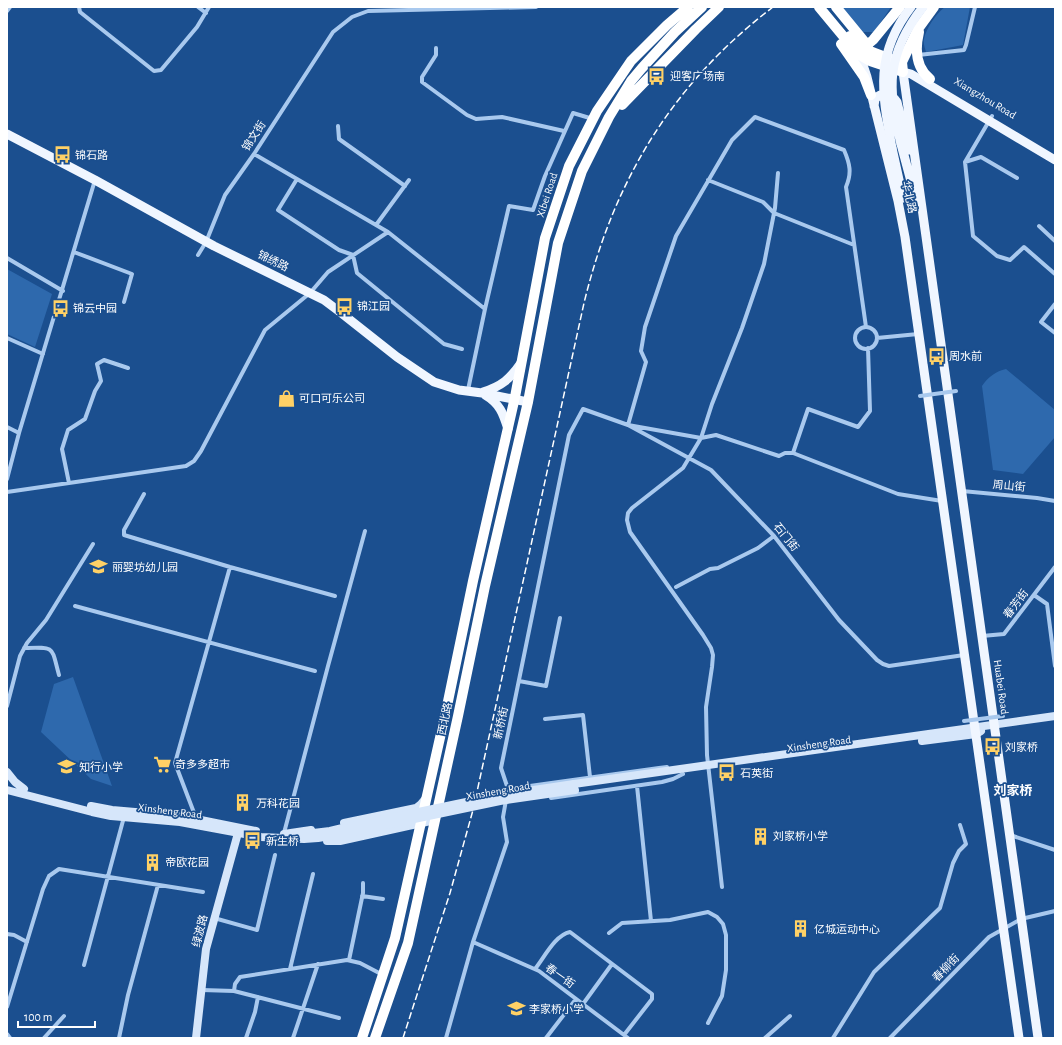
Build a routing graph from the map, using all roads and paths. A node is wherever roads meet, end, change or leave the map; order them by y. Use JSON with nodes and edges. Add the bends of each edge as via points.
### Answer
{"nodes":[{"id":1,"x":10,"y":7,"type":"edge"},
{"id":2,"x":79,"y":7,"type":"edge"},
{"id":3,"x":198,"y":7,"type":"edge"},
{"id":4,"x":209,"y":7,"type":"edge"},
{"id":5,"x":528,"y":7,"type":"edge"},
{"id":6,"x":536,"y":7,"type":"edge"},
{"id":7,"x":688,"y":7,"type":"edge"},
{"id":8,"x":702,"y":7,"type":"edge"},
{"id":9,"x":719,"y":7,"type":"edge"},
{"id":10,"x":811,"y":7,"type":"edge"},
{"id":11,"x":819,"y":7,"type":"edge"},
{"id":12,"x":827,"y":7,"type":"edge"},
{"id":13,"x":836,"y":7,"type":"edge"},
{"id":14,"x":900,"y":7,"type":"edge"},
{"id":15,"x":911,"y":7,"type":"edge"},
{"id":16,"x":922,"y":7,"type":"edge"},
{"id":17,"x":934,"y":7,"type":"edge"},
{"id":18,"x":975,"y":7,"type":"edge"},
{"id":19,"x":7,"y":10,"type":"edge"},
{"id":20,"x":206,"y":13,"type":"junction"},
{"id":21,"x":922,"y":22,"type":"junction"},
{"id":22,"x":859,"y":43,"type":"junction"},
{"id":23,"x":436,"y":48,"type":"dead end"},
{"id":24,"x":917,"y":55,"type":"junction"},
{"id":25,"x":903,"y":67,"type":"junction"},
{"id":26,"x":926,"y":80,"type":"junction"},
{"id":27,"x":871,"y":95,"type":"junction"},
{"id":28,"x":907,"y":96,"type":"junction"},
{"id":29,"x":874,"y":108,"type":"junction"},
{"id":30,"x":609,"y":117,"type":"junction"},
{"id":31,"x":991,"y":118,"type":"junction"},
{"id":32,"x":593,"y":119,"type":"junction"},
{"id":33,"x":338,"y":126,"type":"dead end"},
{"id":34,"x":564,"y":131,"type":"junction"},
{"id":35,"x":7,"y":134,"type":"edge"},
{"id":36,"x":254,"y":154,"type":"junction"},
{"id":37,"x":1055,"y":154,"type":"edge"},
{"id":38,"x":1055,"y":160,"type":"edge"},
{"id":39,"x":964,"y":162,"type":"junction"},
{"id":40,"x":778,"y":173,"type":"dead end"},
{"id":41,"x":1016,"y":178,"type":"dead end"},
{"id":42,"x":297,"y":179,"type":"junction"},
{"id":43,"x":95,"y":180,"type":"junction"},
{"id":44,"x":409,"y":180,"type":"dead end"},
{"id":45,"x":708,"y":180,"type":"junction"},
{"id":46,"x":405,"y":186,"type":"junction"},
{"id":47,"x":920,"y":192,"type":"junction"},
{"id":48,"x":774,"y":213,"type":"junction"},
{"id":49,"x":376,"y":225,"type":"junction"},
{"id":50,"x":1039,"y":226,"type":"dead end"},
{"id":51,"x":388,"y":232,"type":"junction"},
{"id":52,"x":1055,"y":241,"type":"edge"},
{"id":53,"x":206,"y":242,"type":"junction"},
{"id":54,"x":854,"y":245,"type":"junction"},
{"id":55,"x":74,"y":252,"type":"junction"},
{"id":56,"x":198,"y":255,"type":"dead end"},
{"id":57,"x":353,"y":255,"type":"junction"},
{"id":58,"x":7,"y":258,"type":"edge"},
{"id":59,"x":1055,"y":274,"type":"edge"},
{"id":60,"x":62,"y":291,"type":"junction"},
{"id":61,"x":310,"y":293,"type":"junction"},
{"id":62,"x":124,"y":302,"type":"dead end"},
{"id":63,"x":1055,"y":304,"type":"edge"},
{"id":64,"x":485,"y":309,"type":"junction"},
{"id":65,"x":866,"y":327,"type":"junction"},
{"id":66,"x":1055,"y":333,"type":"edge"},
{"id":67,"x":918,"y":334,"type":"junction"},
{"id":68,"x":7,"y":338,"type":"edge"},
{"id":69,"x":877,"y":338,"type":"junction"},
{"id":70,"x":940,"y":339,"type":"junction"},
{"id":71,"x":868,"y":348,"type":"junction"},
{"id":72,"x":462,"y":349,"type":"dead end"},
{"id":73,"x":43,"y":354,"type":"junction"},
{"id":74,"x":922,"y":356,"type":"junction"},
{"id":75,"x":522,"y":361,"type":"junction"},
{"id":76,"x":128,"y":368,"type":"dead end"},
{"id":77,"x":468,"y":391,"type":"junction"},
{"id":78,"x":956,"y":391,"type":"dead end"},
{"id":79,"x":482,"y":393,"type":"junction"},
{"id":80,"x":920,"y":396,"type":"dead end"},
{"id":81,"x":515,"y":399,"type":"junction"},
{"id":82,"x":528,"y":402,"type":"junction"},
{"id":83,"x":582,"y":409,"type":"joint"},
{"id":84,"x":628,"y":425,"type":"junction"},
{"id":85,"x":7,"y":427,"type":"edge"},
{"id":86,"x":508,"y":429,"type":"junction"},
{"id":87,"x":19,"y":433,"type":"junction"},
{"id":88,"x":701,"y":438,"type":"junction"},
{"id":89,"x":793,"y":453,"type":"junction"},
{"id":90,"x":690,"y":459,"type":"junction"},
{"id":91,"x":7,"y":479,"type":"edge"},
{"id":92,"x":69,"y":484,"type":"junction"},
{"id":93,"x":962,"y":491,"type":"junction"},
{"id":94,"x":7,"y":492,"type":"edge"},
{"id":95,"x":144,"y":494,"type":"dead end"},
{"id":96,"x":942,"y":501,"type":"junction"},
{"id":97,"x":1055,"y":501,"type":"edge"},
{"id":98,"x":365,"y":531,"type":"dead end"},
{"id":99,"x":774,"y":536,"type":"junction"},
{"id":100,"x":93,"y":544,"type":"dead end"},
{"id":101,"x":230,"y":567,"type":"junction"},
{"id":102,"x":1055,"y":567,"type":"edge"},
{"id":103,"x":676,"y":587,"type":"dead end"},
{"id":104,"x":1034,"y":595,"type":"junction"},
{"id":105,"x":335,"y":596,"type":"dead end"},
{"id":106,"x":75,"y":606,"type":"dead end"},
{"id":107,"x":560,"y":618,"type":"dead end"},
{"id":108,"x":982,"y":636,"type":"junction"},
{"id":109,"x":209,"y":642,"type":"junction"},
{"id":110,"x":24,"y":648,"type":"junction"},
{"id":111,"x":964,"y":655,"type":"junction"},
{"id":112,"x":1055,"y":666,"type":"edge"},
{"id":113,"x":315,"y":671,"type":"dead end"},
{"id":114,"x":59,"y":675,"type":"dead end"},
{"id":115,"x":519,"y":681,"type":"junction"},
{"id":116,"x":7,"y":706,"type":"edge"},
{"id":117,"x":1003,"y":716,"type":"dead end"},
{"id":118,"x":1055,"y":716,"type":"edge"},
{"id":119,"x":544,"y":719,"type":"dead end"},
{"id":120,"x":964,"y":721,"type":"dead end"},
{"id":121,"x":994,"y":724,"type":"junction"},
{"id":122,"x":975,"y":731,"type":"junction"},
{"id":123,"x":709,"y":768,"type":"junction"},
{"id":124,"x":683,"y":771,"type":"junction"},
{"id":125,"x":7,"y":772,"type":"edge"},
{"id":126,"x":590,"y":777,"type":"junction"},
{"id":127,"x":7,"y":785,"type":"edge"},
{"id":128,"x":637,"y":786,"type":"junction"},
{"id":129,"x":24,"y":789,"type":"junction"},
{"id":130,"x":508,"y":789,"type":"junction"},
{"id":131,"x":7,"y":790,"type":"edge"},
{"id":132,"x":492,"y":795,"type":"dead end"},
{"id":133,"x":505,"y":804,"type":"junction"},
{"id":134,"x":125,"y":814,"type":"junction"},
{"id":135,"x":425,"y":815,"type":"junction"},
{"id":136,"x":196,"y":818,"type":"junction"},
{"id":137,"x":960,"y":825,"type":"dead end"},
{"id":138,"x":398,"y":828,"type":"junction"},
{"id":139,"x":352,"y":829,"type":"junction"},
{"id":140,"x":238,"y":833,"type":"junction"},
{"id":141,"x":284,"y":834,"type":"junction"},
{"id":142,"x":1010,"y":835,"type":"junction"},
{"id":143,"x":304,"y":839,"type":"junction"},
{"id":144,"x":417,"y":842,"type":"junction"},
{"id":145,"x":1055,"y":850,"type":"edge"},
{"id":146,"x":275,"y":855,"type":"dead end"},
{"id":147,"x":313,"y":874,"type":"dead end"},
{"id":148,"x":108,"y":877,"type":"junction"},
{"id":149,"x":362,"y":883,"type":"dead end"},
{"id":150,"x":158,"y":885,"type":"junction"},
{"id":151,"x":722,"y":887,"type":"dead end"},
{"id":152,"x":203,"y":892,"type":"dead end"},
{"id":153,"x":362,"y":896,"type":"junction"},
{"id":154,"x":383,"y":899,"type":"dead end"},
{"id":155,"x":1055,"y":911,"type":"edge"},
{"id":156,"x":214,"y":918,"type":"junction"},
{"id":157,"x":1021,"y":919,"type":"junction"},
{"id":158,"x":651,"y":921,"type":"junction"},
{"id":159,"x":1004,"y":929,"type":"junction"},
{"id":160,"x":7,"y":934,"type":"edge"},
{"id":161,"x":609,"y":934,"type":"dead end"},
{"id":162,"x":27,"y":942,"type":"junction"},
{"id":163,"x":473,"y":942,"type":"junction"},
{"id":164,"x":349,"y":960,"type":"junction"},
{"id":165,"x":318,"y":964,"type":"junction"},
{"id":166,"x":612,"y":964,"type":"junction"},
{"id":167,"x":84,"y":965,"type":"dead end"},
{"id":168,"x":290,"y":969,"type":"junction"},
{"id":169,"x":535,"y":969,"type":"junction"},
{"id":170,"x":383,"y":975,"type":"junction"},
{"id":171,"x":201,"y":990,"type":"junction"},
{"id":172,"x":234,"y":991,"type":"junction"},
{"id":173,"x":258,"y":997,"type":"junction"},
{"id":174,"x":576,"y":999,"type":"junction"},
{"id":175,"x":583,"y":1004,"type":"junction"},
{"id":176,"x":7,"y":1007,"type":"edge"},
{"id":177,"x":303,"y":1008,"type":"junction"},
{"id":178,"x":64,"y":1016,"type":"dead end"},
{"id":179,"x":790,"y":1016,"type":"dead end"},
{"id":180,"x":339,"y":1018,"type":"dead end"},
{"id":181,"x":708,"y":1023,"type":"dead end"},
{"id":182,"x":7,"y":1034,"type":"edge"},
{"id":183,"x":624,"y":1035,"type":"edge"},
{"id":184,"x":10,"y":1038,"type":"edge"},
{"id":185,"x":44,"y":1038,"type":"edge"},
{"id":186,"x":119,"y":1038,"type":"edge"},
{"id":187,"x":196,"y":1038,"type":"edge"},
{"id":188,"x":246,"y":1038,"type":"edge"},
{"id":189,"x":293,"y":1038,"type":"edge"},
{"id":190,"x":362,"y":1038,"type":"edge"},
{"id":191,"x":375,"y":1038,"type":"edge"},
{"id":192,"x":446,"y":1038,"type":"edge"},
{"id":193,"x":546,"y":1038,"type":"edge"},
{"id":194,"x":617,"y":1038,"type":"edge"},
{"id":195,"x":765,"y":1038,"type":"edge"},
{"id":196,"x":833,"y":1038,"type":"edge"},
{"id":197,"x":890,"y":1038,"type":"edge"},
{"id":198,"x":1019,"y":1038,"type":"edge"},
{"id":199,"x":1038,"y":1038,"type":"edge"}],
"edges":[{"from":1,"to":19,"type":"street"},
{"from":2,"to":20,"type":"street","via":[[80,12],[154,71],[161,70]]},
{"from":3,"to":20,"type":"street"},
{"from":4,"to":20,"type":"street"},
{"from":5,"to":6,"type":"street","name":"锦文街"},
{"from":5,"to":36,"type":"street","name":"锦文街","via":[[368,11],[352,17],[333,32]]},
{"from":7,"to":32,"type":"highway","name":"Xibei Road","via":[[631,61]]},
{"from":8,"to":30,"type":"highway","via":[[642,68]]},
{"from":9,"to":30,"type":"highway"},
{"from":10,"to":27,"type":"highway","via":[[856,65]]},
{"from":11,"to":22,"type":"highway"},
{"from":12,"to":22,"type":"highway"},
{"from":13,"to":22,"type":"highway"},
{"from":14,"to":22,"type":"highway","via":[[878,34]]},
{"from":15,"to":74,"type":"main road","name":"华北路","bridge":true,"via":[[893,37],[885,64],[883,98],[904,200],[918,288],[922,318]]},
{"from":16,"to":70,"type":"main road","bridge":true,"via":[[895,56],[891,92],[901,144],[916,198],[932,312]]},
{"from":17,"to":21,"type":"highway"},
{"from":18,"to":24,"type":"street","via":[[964,50]]},
{"from":21,"to":24,"type":"highway"},
{"from":21,"to":25,"type":"highway","via":[[914,35]]},
{"from":22,"to":25,"type":"highway"},
{"from":22,"to":25,"type":"highway","via":[[870,61]]},
{"from":22,"to":27,"type":"main road","name":"华北路"},
{"from":23,"to":34,"type":"street","via":[[436,55],[422,77],[422,82],[467,115],[476,119],[502,117]]},
{"from":24,"to":26,"type":"highway"},
{"from":25,"to":26,"type":"main road","name":"Xiangzhou Road"},
{"from":25,"to":28,"type":"main road","name":"华北路"},
{"from":26,"to":28,"type":"main road","via":[[912,83]]},
{"from":26,"to":31,"type":"main road","name":"Xiangzhou Road"},
{"from":27,"to":29,"type":"main road","name":"华北路"},
{"from":28,"to":47,"type":"main road","name":"华北路"},
{"from":29,"to":47,"type":"main road","via":[[875,99],[882,94],[890,95],[897,102]]},
{"from":29,"to":67,"type":"main road","name":"华北路","via":[[898,201]]},
{"from":30,"to":82,"type":"highway","via":[[582,171],[558,243]]},
{"from":31,"to":37,"type":"main road","name":"Xiangzhou Road"},
{"from":31,"to":38,"type":"main road","name":"Xiangzhou Road"},
{"from":31,"to":39,"type":"street"},
{"from":32,"to":34,"type":"street","via":[[573,113]]},
{"from":32,"to":75,"type":"highway","name":"Xibei Road","via":[[570,166],[545,238]]},
{"from":33,"to":46,"type":"street","via":[[339,139]]},
{"from":34,"to":64,"type":"street","via":[[533,210],[509,206]]},
{"from":35,"to":43,"type":"main road","name":"锦绣路"},
{"from":36,"to":42,"type":"street"},
{"from":36,"to":53,"type":"street","name":"锦文街","via":[[224,195]]},
{"from":39,"to":41,"type":"street","via":[[981,157]]},
{"from":39,"to":59,"type":"street","via":[[973,236],[997,256],[1010,260],[1024,247]]},
{"from":40,"to":48,"type":"street"},
{"from":42,"to":49,"type":"street"},
{"from":42,"to":57,"type":"street","via":[[278,210],[339,250]]},
{"from":43,"to":53,"type":"main road","name":"锦绣路"},
{"from":43,"to":55,"type":"street"},
{"from":44,"to":46,"type":"street"},
{"from":45,"to":48,"type":"street","via":[[763,202]]},
{"from":45,"to":54,"type":"street","via":[[732,140],[755,117],[844,150],[849,161],[850,178],[846,187]]},
{"from":45,"to":84,"type":"street","via":[[676,236],[645,328],[641,351],[646,362]]},
{"from":46,"to":49,"type":"street"},
{"from":47,"to":70,"type":"main road","name":"华北路"},
{"from":48,"to":54,"type":"street"},
{"from":48,"to":88,"type":"street","via":[[764,264],[754,295]]},
{"from":49,"to":51,"type":"street"},
{"from":50,"to":52,"type":"street"},
{"from":51,"to":57,"type":"street"},
{"from":51,"to":64,"type":"street"},
{"from":53,"to":56,"type":"street","name":"锦文街"},
{"from":53,"to":61,"type":"main road","name":"锦绣路"},
{"from":54,"to":65,"type":"street"},
{"from":55,"to":60,"type":"street"},
{"from":55,"to":62,"type":"street","via":[[132,274]]},
{"from":57,"to":61,"type":"street","via":[[328,272]]},
{"from":57,"to":72,"type":"street","via":[[357,273],[444,344]]},
{"from":58,"to":60,"type":"street"},
{"from":60,"to":73,"type":"street"},
{"from":61,"to":77,"type":"main road","name":"锦绣路","via":[[340,312],[425,377],[444,387]]},
{"from":61,"to":92,"type":"street","via":[[265,330],[194,461],[186,466]]},
{"from":63,"to":66,"type":"street","via":[[1041,322]]},
{"from":64,"to":77,"type":"street"},
{"from":65,"to":69,"type":"street","via":[[875,332]]},
{"from":65,"to":71,"type":"street","via":[[859,329],[855,339],[858,345]]},
{"from":67,"to":69,"type":"street"},
{"from":67,"to":74,"type":"main road","name":"华北路"},
{"from":68,"to":73,"type":"street"},
{"from":69,"to":71,"type":"street","via":[[874,345]]},
{"from":70,"to":93,"type":"main road","name":"Huabei Road"},
{"from":71,"to":89,"type":"street","via":[[870,411],[858,427],[808,409]]},
{"from":73,"to":87,"type":"street"},
{"from":74,"to":96,"type":"main road"},
{"from":75,"to":79,"type":"main road","via":[[505,382]]},
{"from":75,"to":81,"type":"highway","name":"Xibei Road"},
{"from":76,"to":92,"type":"street","via":[[104,360],[97,364],[101,381],[84,419],[68,430],[62,449]]},
{"from":77,"to":79,"type":"main road","name":"锦绣路"},
{"from":78,"to":80,"type":"street","bridge":true},
{"from":79,"to":81,"type":"main road","name":"锦绣路"},
{"from":79,"to":86,"type":"main road","via":[[500,407]]},
{"from":81,"to":82,"type":"main road","name":"锦绣路"},
{"from":81,"to":86,"type":"highway","name":"Xibei Road"},
{"from":82,"to":135,"type":"highway","name":"西北路","via":[[487,578]]},
{"from":83,"to":84,"type":"street","name":"石门街"},
{"from":83,"to":115,"type":"street","name":"新桥街","via":[[569,435]]},
{"from":84,"to":88,"type":"street"},
{"from":84,"to":90,"type":"street","name":"石门街"},
{"from":85,"to":87,"type":"street"},
{"from":86,"to":135,"type":"highway","name":"西北路","via":[[473,581],[427,795]]},
{"from":87,"to":91,"type":"street"},
{"from":88,"to":89,"type":"street","via":[[716,435],[779,456]]},
{"from":88,"to":90,"type":"street"},
{"from":89,"to":96,"type":"street","via":[[898,494]]},
{"from":90,"to":99,"type":"street","name":"石门街","via":[[711,470]]},
{"from":90,"to":123,"type":"street","via":[[683,468],[636,504],[628,513],[627,520],[630,532],[711,648],[713,661],[706,707]]},
{"from":92,"to":94,"type":"street"},
{"from":93,"to":97,"type":"street","name":"周山街"},
{"from":93,"to":108,"type":"main road","name":"Huabei Road"},
{"from":95,"to":101,"type":"street","via":[[124,530],[124,536]]},
{"from":96,"to":111,"type":"main road"},
{"from":98,"to":141,"type":"street"},
{"from":99,"to":103,"type":"street","via":[[758,548]]},
{"from":99,"to":111,"type":"street","name":"石门街","via":[[839,620],[883,664],[889,666]]},
{"from":100,"to":110,"type":"street","via":[[46,620]]},
{"from":101,"to":105,"type":"street"},
{"from":101,"to":109,"type":"street"},
{"from":102,"to":104,"type":"street","name":"春芳街"},
{"from":104,"to":108,"type":"street","name":"春芳街","via":[[1004,634]]},
{"from":104,"to":112,"type":"street","via":[[1046,604]]},
{"from":106,"to":109,"type":"street"},
{"from":107,"to":115,"type":"street","via":[[546,686]]},
{"from":108,"to":121,"type":"main road","name":"Huabei Road"},
{"from":109,"to":113,"type":"street"},
{"from":109,"to":136,"type":"street","via":[[175,763]]},
{"from":110,"to":114,"type":"street","via":[[52,650]]},
{"from":110,"to":116,"type":"street"},
{"from":111,"to":122,"type":"main road"},
{"from":115,"to":130,"type":"street","name":"新桥街","via":[[501,768]]},
{"from":117,"to":120,"type":"street","bridge":true},
{"from":118,"to":121,"type":"main road","name":"Xinsheng Road"},
{"from":119,"to":126,"type":"street","via":[[583,715]]},
{"from":121,"to":122,"type":"main road","name":"Xinsheng Road"},
{"from":121,"to":142,"type":"main road","name":"Huabei Road"},
{"from":122,"to":123,"type":"main road","name":"Xinsheng Road"},
{"from":122,"to":159,"type":"main road"},
{"from":123,"to":124,"type":"main road","name":"Xinsheng Road"},
{"from":123,"to":151,"type":"street"},
{"from":124,"to":126,"type":"street","via":[[659,768]]},
{"from":124,"to":128,"type":"street","via":[[668,781]]},
{"from":124,"to":139,"type":"main road","name":"Xinsheng Road","bridge":true,"via":[[500,795]]},
{"from":125,"to":129,"type":"main road"},
{"from":126,"to":130,"type":"street"},
{"from":127,"to":129,"type":"main road","name":"Xinsheng Road"},
{"from":128,"to":133,"type":"street"},
{"from":128,"to":158,"type":"street"},
{"from":129,"to":134,"type":"main road","name":"Xinsheng Road"},
{"from":130,"to":133,"type":"street","name":"新桥街"},
{"from":131,"to":134,"type":"main road","name":"Xinsheng Road","via":[[92,812]]},
{"from":132,"to":135,"type":"street","bridge":true,"via":[[464,799]]},
{"from":133,"to":163,"type":"street","name":"新桥街","via":[[503,817],[507,842]]},
{"from":134,"to":136,"type":"main road","name":"Xinsheng Road","via":[[164,814]]},
{"from":134,"to":140,"type":"main road","name":"Xinsheng Road","via":[[192,823]]},
{"from":134,"to":148,"type":"street"},
{"from":135,"to":138,"type":"main road"},
{"from":135,"to":141,"type":"main road"},
{"from":135,"to":144,"type":"highway","name":"西北路"},
{"from":135,"to":191,"type":"highway","name":"西北路","via":[[430,843],[408,943]]},
{"from":136,"to":141,"type":"main road","name":"Xinsheng Road"},
{"from":137,"to":196,"type":"street","via":[[966,844],[953,863],[940,908],[874,972]]},
{"from":138,"to":143,"type":"main road","via":[[340,841],[318,842]]},
{"from":138,"to":144,"type":"main road","via":[[413,832]]},
{"from":139,"to":141,"type":"main road","name":"Xinsheng Road"},
{"from":139,"to":143,"type":"main road","name":"Xinsheng Road"},
{"from":140,"to":143,"type":"main road","name":"Xinsheng Road","via":[[275,839]]},
{"from":140,"to":156,"type":"main road","name":"绿波路"},
{"from":142,"to":145,"type":"street"},
{"from":142,"to":157,"type":"main road","name":"Huabei Road"},
{"from":144,"to":170,"type":"highway","name":"西北路","via":[[395,938]]},
{"from":146,"to":156,"type":"street","via":[[257,930]]},
{"from":147,"to":168,"type":"street"},
{"from":148,"to":150,"type":"street"},
{"from":148,"to":162,"type":"street","via":[[59,870],[50,876],[43,889]]},
{"from":148,"to":167,"type":"street"},
{"from":149,"to":153,"type":"street"},
{"from":150,"to":152,"type":"street"},
{"from":150,"to":186,"type":"street"},
{"from":153,"to":154,"type":"street"},
{"from":153,"to":164,"type":"street"},
{"from":155,"to":157,"type":"street","name":"春柳街"},
{"from":156,"to":171,"type":"main road","name":"绿波路","via":[[206,949]]},
{"from":157,"to":159,"type":"street","name":"春柳街"},
{"from":157,"to":199,"type":"main road","name":"Huabei Road"},
{"from":158,"to":161,"type":"street","via":[[622,923]]},
{"from":158,"to":181,"type":"street","via":[[708,912],[723,924],[726,935],[725,982],[722,996]]},
{"from":159,"to":197,"type":"street","name":"春柳街","via":[[989,937]]},
{"from":159,"to":198,"type":"main road"},
{"from":160,"to":162,"type":"street"},
{"from":162,"to":176,"type":"street"},
{"from":163,"to":169,"type":"street","name":"春一街"},
{"from":163,"to":192,"type":"street","name":"新桥街"},
{"from":164,"to":165,"type":"street"},
{"from":164,"to":170,"type":"street"},
{"from":165,"to":168,"type":"street"},
{"from":165,"to":177,"type":"street"},
{"from":166,"to":169,"type":"street","via":[[570,932],[558,938]]},
{"from":166,"to":175,"type":"street"},
{"from":166,"to":183,"type":"street","via":[[652,994],[652,999]]},
{"from":168,"to":172,"type":"street","via":[[240,977]]},
{"from":169,"to":174,"type":"street","name":"春一街"},
{"from":170,"to":190,"type":"highway","name":"西北路"},
{"from":171,"to":172,"type":"street"},
{"from":171,"to":187,"type":"main road","name":"绿波路"},
{"from":172,"to":173,"type":"street"},
{"from":173,"to":177,"type":"street"},
{"from":173,"to":188,"type":"street"},
{"from":174,"to":175,"type":"street","name":"春一街"},
{"from":174,"to":193,"type":"street"},
{"from":175,"to":183,"type":"street","name":"春一街"},
{"from":177,"to":180,"type":"street"},
{"from":177,"to":189,"type":"street"},
{"from":178,"to":185,"type":"street"},
{"from":179,"to":195,"type":"street"},
{"from":182,"to":184,"type":"street"},
{"from":183,"to":194,"type":"street"}]}
